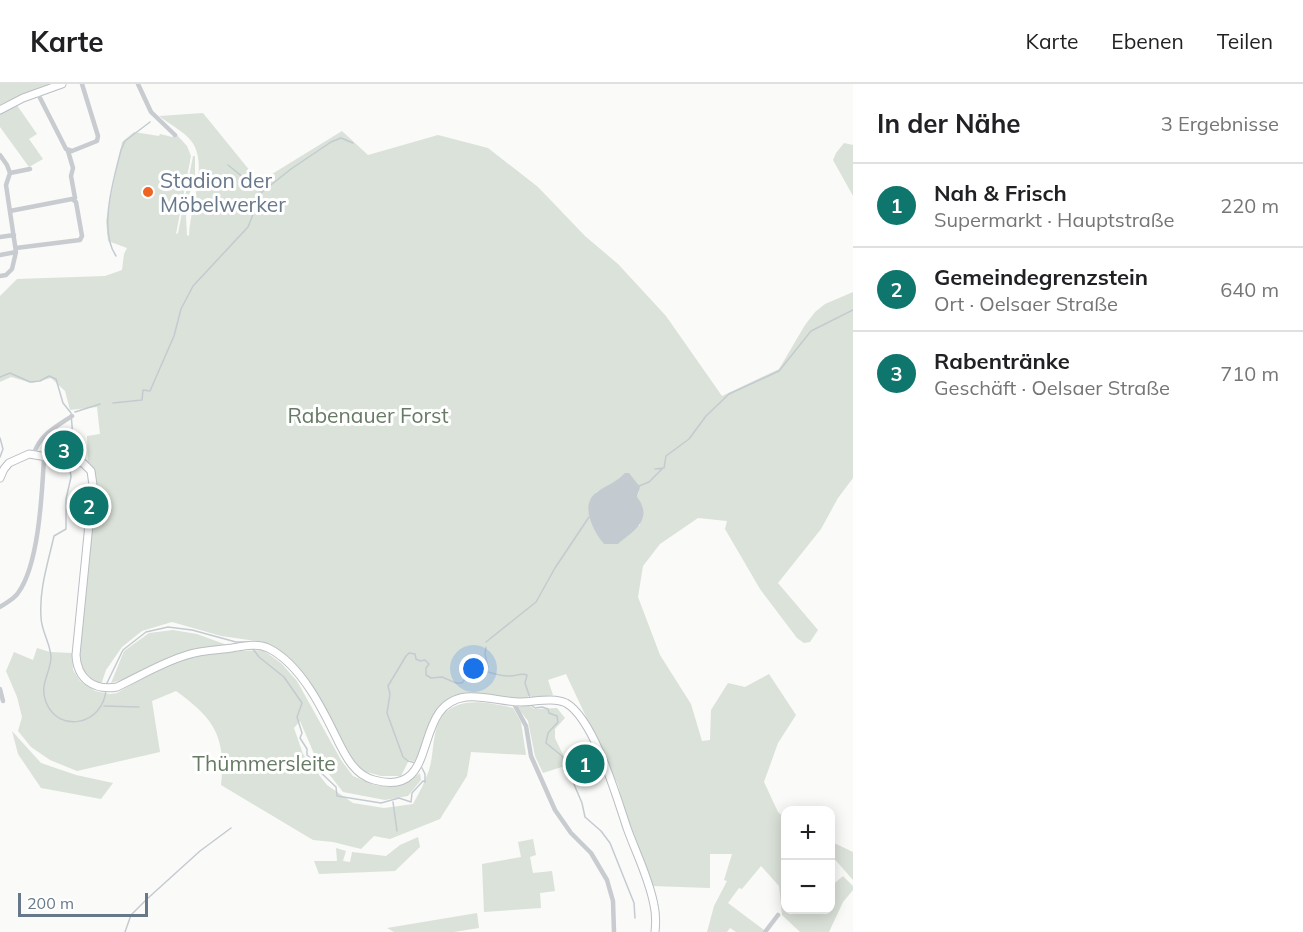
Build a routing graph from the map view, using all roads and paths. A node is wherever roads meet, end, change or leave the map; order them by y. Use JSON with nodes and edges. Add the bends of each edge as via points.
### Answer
{"nodes":[{"id":1,"x":62,"y":84,"type":"edge"},
{"id":2,"x":82,"y":84,"type":"edge"},
{"id":3,"x":138,"y":84,"type":"edge"},
{"id":4,"x":37,"y":92,"type":"junction"},
{"id":5,"x":0,"y":110,"type":"edge"},
{"id":6,"x":175,"y":135,"type":"dead end"},
{"id":7,"x":68,"y":151,"type":"junction"},
{"id":8,"x":0,"y":155,"type":"edge"},
{"id":9,"x":30,"y":169,"type":"dead end"},
{"id":10,"x":10,"y":173,"type":"junction"},
{"id":11,"x":75,"y":198,"type":"dead end"},
{"id":12,"x":10,"y":211,"type":"junction"},
{"id":13,"x":14,"y":235,"type":"junction"},
{"id":14,"x":0,"y":237,"type":"edge"},
{"id":15,"x":16,"y":250,"type":"junction"},
{"id":16,"x":0,"y":255,"type":"edge"},
{"id":17,"x":0,"y":276,"type":"edge"},
{"id":18,"x":71,"y":417,"type":"dead end"},
{"id":19,"x":34,"y":454,"type":"junction"},
{"id":20,"x":44,"y":458,"type":"junction"},
{"id":21,"x":0,"y":478,"type":"edge"},
{"id":22,"x":0,"y":608,"type":"edge"},
{"id":23,"x":0,"y":689,"type":"edge"},
{"id":24,"x":3,"y":701,"type":"dead end"},
{"id":25,"x":513,"y":702,"type":"junction"},
{"id":26,"x":778,"y":915,"type":"dead end"},
{"id":27,"x":614,"y":932,"type":"edge"},
{"id":28,"x":655,"y":932,"type":"edge"},
{"id":29,"x":765,"y":932,"type":"edge"}],
"edges":[{"from":1,"to":4,"type":"main road"},
{"from":2,"to":7,"type":"street","via":[[97,141]]},
{"from":3,"to":6,"type":"street","via":[[151,111]]},
{"from":4,"to":5,"type":"main road"},
{"from":4,"to":7,"type":"street"},
{"from":7,"to":11,"type":"street"},
{"from":8,"to":10,"type":"street"},
{"from":9,"to":10,"type":"street"},
{"from":10,"to":12,"type":"street","via":[[6,185]]},
{"from":12,"to":13,"type":"street"},
{"from":12,"to":15,"type":"street","via":[[72,199],[79,212],[80,240]]},
{"from":13,"to":14,"type":"street"},
{"from":13,"to":15,"type":"street"},
{"from":15,"to":16,"type":"street"},
{"from":15,"to":17,"type":"street","via":[[12,269]]},
{"from":18,"to":19,"type":"street","via":[[43,436]]},
{"from":19,"to":20,"type":"main road"},
{"from":19,"to":21,"type":"main road","via":[[9,463]]},
{"from":20,"to":22,"type":"street","via":[[34,557],[18,594]]},
{"from":20,"to":25,"type":"main road","via":[[70,459],[91,471],[93,484],[76,661],[89,683],[117,687],[189,654],[252,645],[271,650],[309,688],[356,770],[384,782],[399,780],[419,765],[430,728],[445,705],[469,697]]},
{"from":23,"to":24,"type":"street"},
{"from":25,"to":27,"type":"street","via":[[526,726],[531,756],[555,810],[591,853],[607,880],[613,901]]},
{"from":25,"to":28,"type":"main road","via":[[557,701],[572,708],[581,719],[616,790],[654,905]]},
{"from":26,"to":29,"type":"street"}]}
